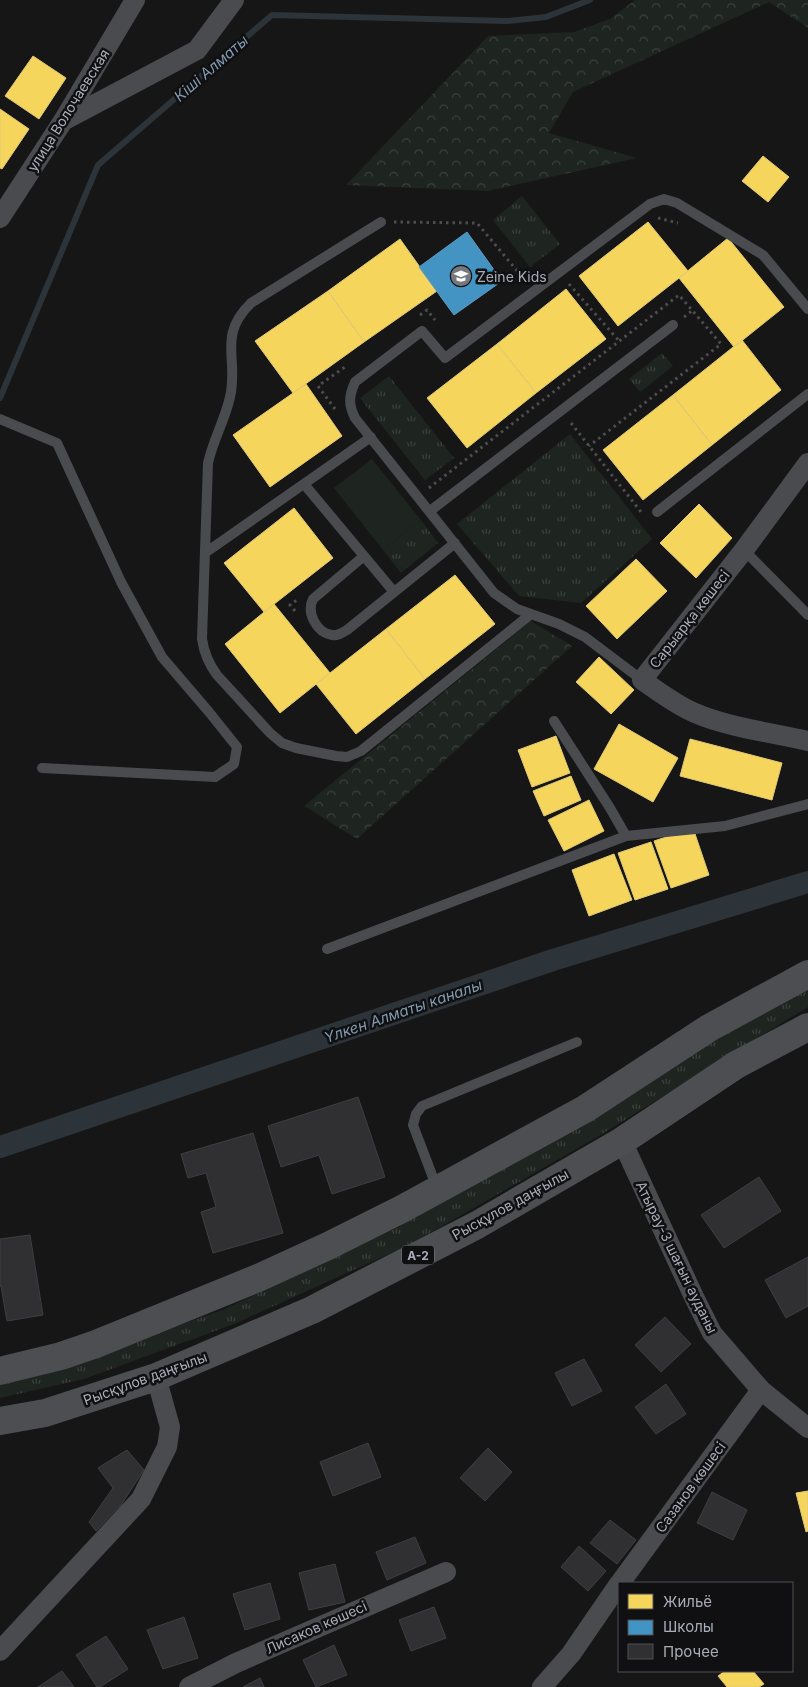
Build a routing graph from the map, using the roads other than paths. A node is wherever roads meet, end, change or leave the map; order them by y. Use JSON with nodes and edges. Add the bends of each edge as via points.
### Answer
{"nodes":[{"id":1,"x":134,"y":0,"type":"edge"},
{"id":2,"x":234,"y":0,"type":"edge"},
{"id":3,"x":63,"y":121,"type":"junction"},
{"id":4,"x":0,"y":218,"type":"edge"},
{"id":5,"x":381,"y":222,"type":"road end"},
{"id":6,"x":808,"y":309,"type":"edge"},
{"id":7,"x":673,"y":325,"type":"dead end"},
{"id":8,"x":808,"y":394,"type":"edge"},
{"id":9,"x":5,"y":421,"type":"edge"},
{"id":10,"x":371,"y":437,"type":"junction"},
{"id":11,"x":808,"y":463,"type":"edge"},
{"id":12,"x":304,"y":484,"type":"junction"},
{"id":13,"x":430,"y":511,"type":"junction"},
{"id":14,"x":657,"y":512,"type":"road end"},
{"id":15,"x":454,"y":543,"type":"junction"},
{"id":16,"x":744,"y":550,"type":"junction"},
{"id":17,"x":205,"y":552,"type":"junction"},
{"id":18,"x":364,"y":556,"type":"junction"},
{"id":19,"x":394,"y":592,"type":"junction"},
{"id":20,"x":531,"y":614,"type":"junction"},
{"id":21,"x":808,"y":615,"type":"edge"},
{"id":22,"x":642,"y":680,"type":"junction"},
{"id":23,"x":554,"y":721,"type":"dead end"},
{"id":24,"x":808,"y":741,"type":"edge"},
{"id":25,"x":42,"y":768,"type":"dead end"},
{"id":26,"x":808,"y":804,"type":"edge"},
{"id":27,"x":626,"y":836,"type":"junction"},
{"id":28,"x":327,"y":949,"type":"dead end"},
{"id":29,"x":808,"y":974,"type":"edge"},
{"id":30,"x":808,"y":1027,"type":"edge"},
{"id":31,"x":577,"y":1042,"type":"dead end"},
{"id":32,"x":622,"y":1141,"type":"junction"},
{"id":33,"x":437,"y":1189,"type":"junction"},
{"id":34,"x":0,"y":1371,"type":"edge"},
{"id":35,"x":156,"y":1377,"type":"junction"},
{"id":36,"x":761,"y":1390,"type":"junction"},
{"id":37,"x":0,"y":1421,"type":"edge"},
{"id":38,"x":808,"y":1428,"type":"edge"},
{"id":39,"x":446,"y":1572,"type":"dead end"},
{"id":40,"x":621,"y":1582,"type":"edge"},
{"id":41,"x":618,"y":1587,"type":"edge"},
{"id":42,"x":0,"y":1651,"type":"edge"},
{"id":43,"x":188,"y":1687,"type":"edge"},
{"id":44,"x":542,"y":1687,"type":"edge"}],
"edges":[{"from":1,"to":3,"type":"street","name":"улица Волочаевская"},
{"from":2,"to":3,"type":"street","name":"улица Волочаевская","via":[[197,50]]},
{"from":3,"to":4,"type":"street","name":"улица Волочаевская"},
{"from":5,"to":17,"type":"lane","via":[[251,303],[236,323],[231,339],[230,396],[208,462]]},
{"from":6,"to":10,"type":"lane","via":[[763,254],[677,203],[664,199],[650,204],[445,358],[422,331],[362,375],[350,392],[349,402],[355,418]]},
{"from":7,"to":13,"type":"lane"},
{"from":8,"to":14,"type":"lane"},
{"from":9,"to":25,"type":"lane","via":[[57,443],[121,582],[162,657],[237,747],[234,764],[215,777]]},
{"from":10,"to":12,"type":"lane"},
{"from":10,"to":13,"type":"lane"},
{"from":11,"to":16,"type":"street","name":"Сарыарқа көшесі"},
{"from":12,"to":17,"type":"lane"},
{"from":12,"to":18,"type":"lane"},
{"from":13,"to":15,"type":"lane"},
{"from":15,"to":19,"type":"lane"},
{"from":15,"to":20,"type":"lane","via":[[494,593],[517,609]]},
{"from":16,"to":21,"type":"lane"},
{"from":16,"to":22,"type":"street","name":"Сарыарқа көшесі"},
{"from":17,"to":20,"type":"lane","via":[[202,639],[210,666],[282,743],[336,756],[360,751]]},
{"from":18,"to":19,"type":"lane"},
{"from":18,"to":19,"type":"lane","via":[[313,599],[310,614],[313,620],[326,633],[342,633]]},
{"from":20,"to":22,"type":"lane","via":[[578,633]]},
{"from":22,"to":24,"type":"street","name":"Сарыарқа көшесі","via":[[694,712]]},
{"from":23,"to":27,"type":"lane"},
{"from":26,"to":27,"type":"lane","via":[[725,826]]},
{"from":27,"to":28,"type":"lane"},
{"from":29,"to":33,"type":"main road","via":[[709,1028],[585,1109]]},
{"from":30,"to":32,"type":"main road","name":"Рысқұлов даңғылы","number":"A-2","via":[[736,1065]]},
{"from":31,"to":33,"type":"lane","via":[[422,1106],[413,1125]]},
{"from":32,"to":35,"type":"main road","name":"Рысқұлов даңғылы","number":"A-2","via":[[477,1225],[312,1310]]},
{"from":32,"to":36,"type":"street","name":"Атырау-3 шағын ауданы","via":[[712,1333]]},
{"from":33,"to":34,"type":"main road","via":[[258,1278],[96,1344]]},
{"from":35,"to":37,"type":"main road","name":"Рысқұлов даңғылы","number":"A-2","via":[[45,1413]]},
{"from":35,"to":42,"type":"street","via":[[170,1427],[166,1447],[141,1499]]},
{"from":36,"to":38,"type":"street","name":"Атырау-3 шағын ауданы"},
{"from":36,"to":40,"type":"street","name":"Сазанов көшесі"},
{"from":39,"to":43,"type":"street","name":"Лисаков көшесі","via":[[236,1662]]},
{"from":41,"to":44,"type":"street","name":"Сазанов көшесі","via":[[571,1654]]}]}
